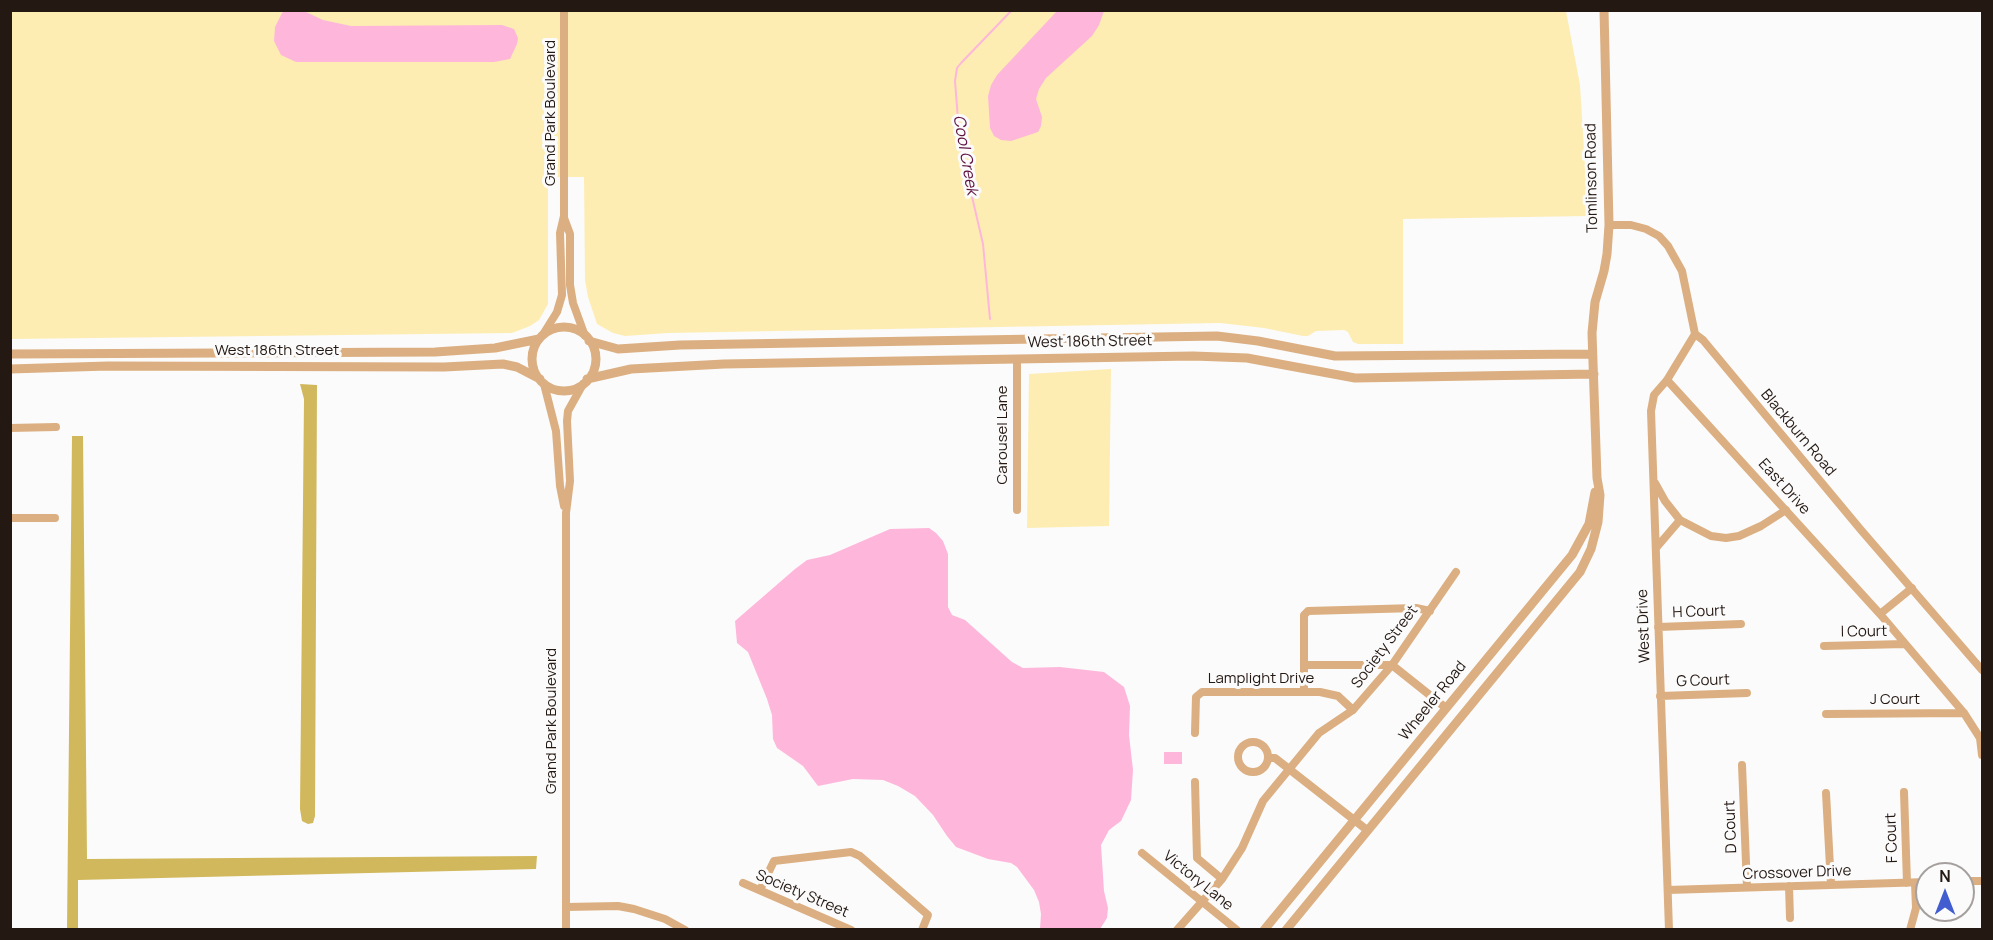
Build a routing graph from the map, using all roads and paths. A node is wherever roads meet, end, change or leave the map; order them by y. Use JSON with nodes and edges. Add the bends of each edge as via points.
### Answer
{"nodes":[{"id":1,"x":564,"y":10,"type":"edge"},
{"id":2,"x":1604,"y":10,"type":"edge"},
{"id":3,"x":564,"y":216,"type":"junction"},
{"id":4,"x":1609,"y":225,"type":"junction"},
{"id":5,"x":1695,"y":334,"type":"junction"},
{"id":6,"x":541,"y":337,"type":"junction"},
{"id":7,"x":587,"y":338,"type":"junction"},
{"id":8,"x":1114,"y":338,"type":"junction"},
{"id":9,"x":1592,"y":349,"type":"junction"},
{"id":10,"x":10,"y":354,"type":"edge"},
{"id":11,"x":1115,"y":357,"type":"junction"},
{"id":12,"x":1017,"y":359,"type":"junction"},
{"id":13,"x":10,"y":369,"type":"edge"},
{"id":14,"x":1594,"y":374,"type":"junction"},
{"id":15,"x":1667,"y":380,"type":"junction"},
{"id":16,"x":542,"y":382,"type":"junction"},
{"id":17,"x":585,"y":382,"type":"junction"},
{"id":18,"x":56,"y":427,"type":"dead end"},
{"id":19,"x":10,"y":428,"type":"edge"},
{"id":20,"x":1597,"y":478,"type":"junction"},
{"id":21,"x":1654,"y":478,"type":"junction"},
{"id":22,"x":1017,"y":510,"type":"dead end"},
{"id":23,"x":1786,"y":510,"type":"junction"},
{"id":24,"x":566,"y":513,"type":"junction"},
{"id":25,"x":10,"y":518,"type":"edge"},
{"id":26,"x":54,"y":518,"type":"dead end"},
{"id":27,"x":1680,"y":520,"type":"junction"},
{"id":28,"x":1656,"y":549,"type":"junction"},
{"id":29,"x":1456,"y":572,"type":"dead end"},
{"id":30,"x":1912,"y":588,"type":"junction"},
{"id":31,"x":1430,"y":611,"type":"junction"},
{"id":32,"x":1880,"y":614,"type":"junction"},
{"id":33,"x":1742,"y":624,"type":"dead end"},
{"id":34,"x":1658,"y":627,"type":"junction"},
{"id":35,"x":1904,"y":644,"type":"junction"},
{"id":36,"x":1824,"y":646,"type":"dead end"},
{"id":37,"x":1304,"y":665,"type":"junction"},
{"id":38,"x":1392,"y":665,"type":"junction"},
{"id":39,"x":1983,"y":670,"type":"edge"},
{"id":40,"x":1304,"y":691,"type":"junction"},
{"id":41,"x":1747,"y":693,"type":"dead end"},
{"id":42,"x":1660,"y":696,"type":"junction"},
{"id":43,"x":1446,"y":708,"type":"junction"},
{"id":44,"x":1353,"y":710,"type":"junction"},
{"id":45,"x":1964,"y":713,"type":"junction"},
{"id":46,"x":1826,"y":714,"type":"dead end"},
{"id":47,"x":1196,"y":733,"type":"dead end"},
{"id":48,"x":1983,"y":755,"type":"edge"},
{"id":49,"x":1268,"y":758,"type":"junction"},
{"id":50,"x":1742,"y":765,"type":"dead end"},
{"id":51,"x":1288,"y":770,"type":"junction"},
{"id":52,"x":1195,"y":782,"type":"dead end"},
{"id":53,"x":1904,"y":792,"type":"dead end"},
{"id":54,"x":1826,"y":793,"type":"dead end"},
{"id":55,"x":1354,"y":821,"type":"junction"},
{"id":56,"x":1367,"y":830,"type":"junction"},
{"id":57,"x":1142,"y":853,"type":"dead end"},
{"id":58,"x":1222,"y":879,"type":"junction"},
{"id":59,"x":743,"y":883,"type":"dead end"},
{"id":60,"x":1911,"y":883,"type":"junction"},
{"id":61,"x":1915,"y":883,"type":"edge"},
{"id":62,"x":1830,"y":885,"type":"junction"},
{"id":63,"x":1789,"y":886,"type":"junction"},
{"id":64,"x":1747,"y":887,"type":"junction"},
{"id":65,"x":760,"y":890,"type":"junction"},
{"id":66,"x":1668,"y":890,"type":"junction"},
{"id":67,"x":1201,"y":901,"type":"junction"},
{"id":68,"x":566,"y":907,"type":"junction"},
{"id":69,"x":1790,"y":918,"type":"dead end"},
{"id":70,"x":566,"y":930,"type":"edge"},
{"id":71,"x":685,"y":930,"type":"edge"},
{"id":72,"x":851,"y":930,"type":"edge"},
{"id":73,"x":921,"y":930,"type":"edge"},
{"id":74,"x":1177,"y":930,"type":"edge"},
{"id":75,"x":1237,"y":930,"type":"edge"},
{"id":76,"x":1264,"y":930,"type":"edge"},
{"id":77,"x":1286,"y":930,"type":"edge"},
{"id":78,"x":1669,"y":930,"type":"edge"},
{"id":79,"x":1910,"y":930,"type":"edge"}],
"edges":[{"from":1,"to":3,"type":"street","name":"Grand Park Boulevard"},
{"from":2,"to":4,"type":"street","name":"Tomlinson Road"},
{"from":3,"to":6,"type":"street","name":"Grand Park Boulevard","via":[[560,233],[562,295],[557,312]]},
{"from":3,"to":7,"type":"street","name":"Grand Park Boulevard","via":[[570,234],[573,303]]},
{"from":4,"to":5,"type":"street","via":[[1646,230],[1668,246],[1682,271]]},
{"from":4,"to":9,"type":"street","name":"Tomlinson Road","via":[[1605,271],[1595,302]]},
{"from":5,"to":15,"type":"street","name":"West Drive"},
{"from":5,"to":30,"type":"street","name":"Blackburn Road"},
{"from":6,"to":7,"type":"street","via":[[564,327]]},
{"from":6,"to":10,"type":"street","name":"West 186th Street","via":[[495,348],[435,352]]},
{"from":6,"to":16,"type":"street","via":[[532,357]]},
{"from":7,"to":8,"type":"street","name":"West 186th Street","via":[[618,349]]},
{"from":7,"to":17,"type":"street","via":[[595,363]]},
{"from":8,"to":9,"type":"street","name":"West 186th Street","via":[[1226,337],[1335,356]]},
{"from":8,"to":11,"type":"street"},
{"from":9,"to":14,"type":"street","name":"Wheeler Road"},
{"from":11,"to":12,"type":"street","name":"West 186th Street"},
{"from":11,"to":14,"type":"street","name":"West 186th Street","via":[[1236,357],[1355,378]]},
{"from":12,"to":17,"type":"street","name":"West 186th Street","via":[[678,366],[632,369]]},
{"from":12,"to":22,"type":"street","name":"Carousel Lane"},
{"from":13,"to":16,"type":"street","name":"West 186th Street","via":[[503,364],[517,367]]},
{"from":14,"to":20,"type":"street","name":"Wheeler Road"},
{"from":15,"to":21,"type":"street","name":"West Drive","via":[[1652,401]]},
{"from":15,"to":23,"type":"street","name":"East Drive"},
{"from":16,"to":17,"type":"street","via":[[561,390]]},
{"from":16,"to":24,"type":"street","name":"Grand Park Boulevard","via":[[556,430]]},
{"from":17,"to":24,"type":"street","name":"Grand Park Boulevard","via":[[568,411],[570,481]]},
{"from":18,"to":19,"type":"street"},
{"from":20,"to":43,"type":"street","name":"Wheeler Road","via":[[1589,524],[1572,555]]},
{"from":20,"to":56,"type":"street","name":"Wheeler Road","via":[[1598,522],[1580,572]]},
{"from":21,"to":27,"type":"street"},
{"from":21,"to":28,"type":"street","name":"West Drive"},
{"from":23,"to":27,"type":"street","via":[[1752,531],[1726,538],[1705,534]]},
{"from":23,"to":32,"type":"street","name":"East Drive"},
{"from":24,"to":68,"type":"street","name":"Grand Park Boulevard"},
{"from":25,"to":26,"type":"street"},
{"from":27,"to":28,"type":"street"},
{"from":28,"to":34,"type":"street","name":"West Drive"},
{"from":29,"to":31,"type":"street","name":"Society Street"},
{"from":30,"to":32,"type":"street"},
{"from":30,"to":39,"type":"street","name":"Blackburn Road"},
{"from":31,"to":37,"type":"street","via":[[1312,610],[1304,615]]},
{"from":31,"to":38,"type":"street","name":"Society Street"},
{"from":32,"to":35,"type":"street","name":"East Drive"},
{"from":33,"to":34,"type":"street","name":"H Court"},
{"from":34,"to":42,"type":"street","name":"West Drive"},
{"from":35,"to":36,"type":"street","name":"I Court"},
{"from":35,"to":45,"type":"street","name":"East Drive"},
{"from":37,"to":38,"type":"street"},
{"from":37,"to":40,"type":"street"},
{"from":38,"to":43,"type":"street"},
{"from":38,"to":44,"type":"street","name":"Society Street"},
{"from":40,"to":44,"type":"street","name":"Lamplight Drive","via":[[1338,696]]},
{"from":40,"to":47,"type":"street","name":"Lamplight Drive","via":[[1199,693],[1195,702]]},
{"from":41,"to":42,"type":"street","name":"G Court"},
{"from":42,"to":66,"type":"street","name":"West Drive"},
{"from":43,"to":55,"type":"street","name":"Wheeler Road"},
{"from":44,"to":51,"type":"street","name":"Society Street","via":[[1319,733]]},
{"from":45,"to":46,"type":"street","name":"J Court"},
{"from":45,"to":48,"type":"street","name":"East Drive","via":[[1980,738]]},
{"from":49,"to":49,"type":"street","via":[[1264,746],[1252,741],[1241,747],[1237,755],[1241,767],[1250,772],[1262,769]]},
{"from":49,"to":51,"type":"street","via":[[1275,758]]},
{"from":50,"to":64,"type":"street","name":"D Court"},
{"from":51,"to":55,"type":"street"},
{"from":51,"to":58,"type":"street","name":"Society Street","via":[[1263,801],[1242,848]]},
{"from":52,"to":58,"type":"street","via":[[1197,858]]},
{"from":53,"to":60,"type":"street","name":"F Court"},
{"from":54,"to":62,"type":"street"},
{"from":55,"to":56,"type":"street"},
{"from":55,"to":76,"type":"street","name":"Wheeler Road"},
{"from":56,"to":77,"type":"street","name":"Wheeler Road"},
{"from":57,"to":67,"type":"street","name":"Victory Lane"},
{"from":58,"to":67,"type":"street","name":"Society Street"},
{"from":59,"to":65,"type":"street","name":"Society Street"},
{"from":60,"to":61,"type":"street","name":"Crossover Drive"},
{"from":60,"to":62,"type":"street","name":"Crossover Drive"},
{"from":60,"to":79,"type":"street","name":"F Court","via":[[1916,908]]},
{"from":62,"to":63,"type":"street","name":"Crossover Drive"},
{"from":63,"to":64,"type":"street","name":"Crossover Drive"},
{"from":63,"to":69,"type":"street"},
{"from":64,"to":66,"type":"street","name":"Crossover Drive"},
{"from":65,"to":72,"type":"street","name":"Society Street"},
{"from":65,"to":73,"type":"street","via":[[774,861],[851,852],[928,915]]},
{"from":66,"to":78,"type":"street","name":"West Drive"},
{"from":67,"to":74,"type":"street","name":"Society Street"},
{"from":67,"to":75,"type":"street","name":"Victory Lane"},
{"from":68,"to":70,"type":"street","name":"Grand Park Boulevard"},
{"from":68,"to":71,"type":"street","via":[[634,909]]}]}
